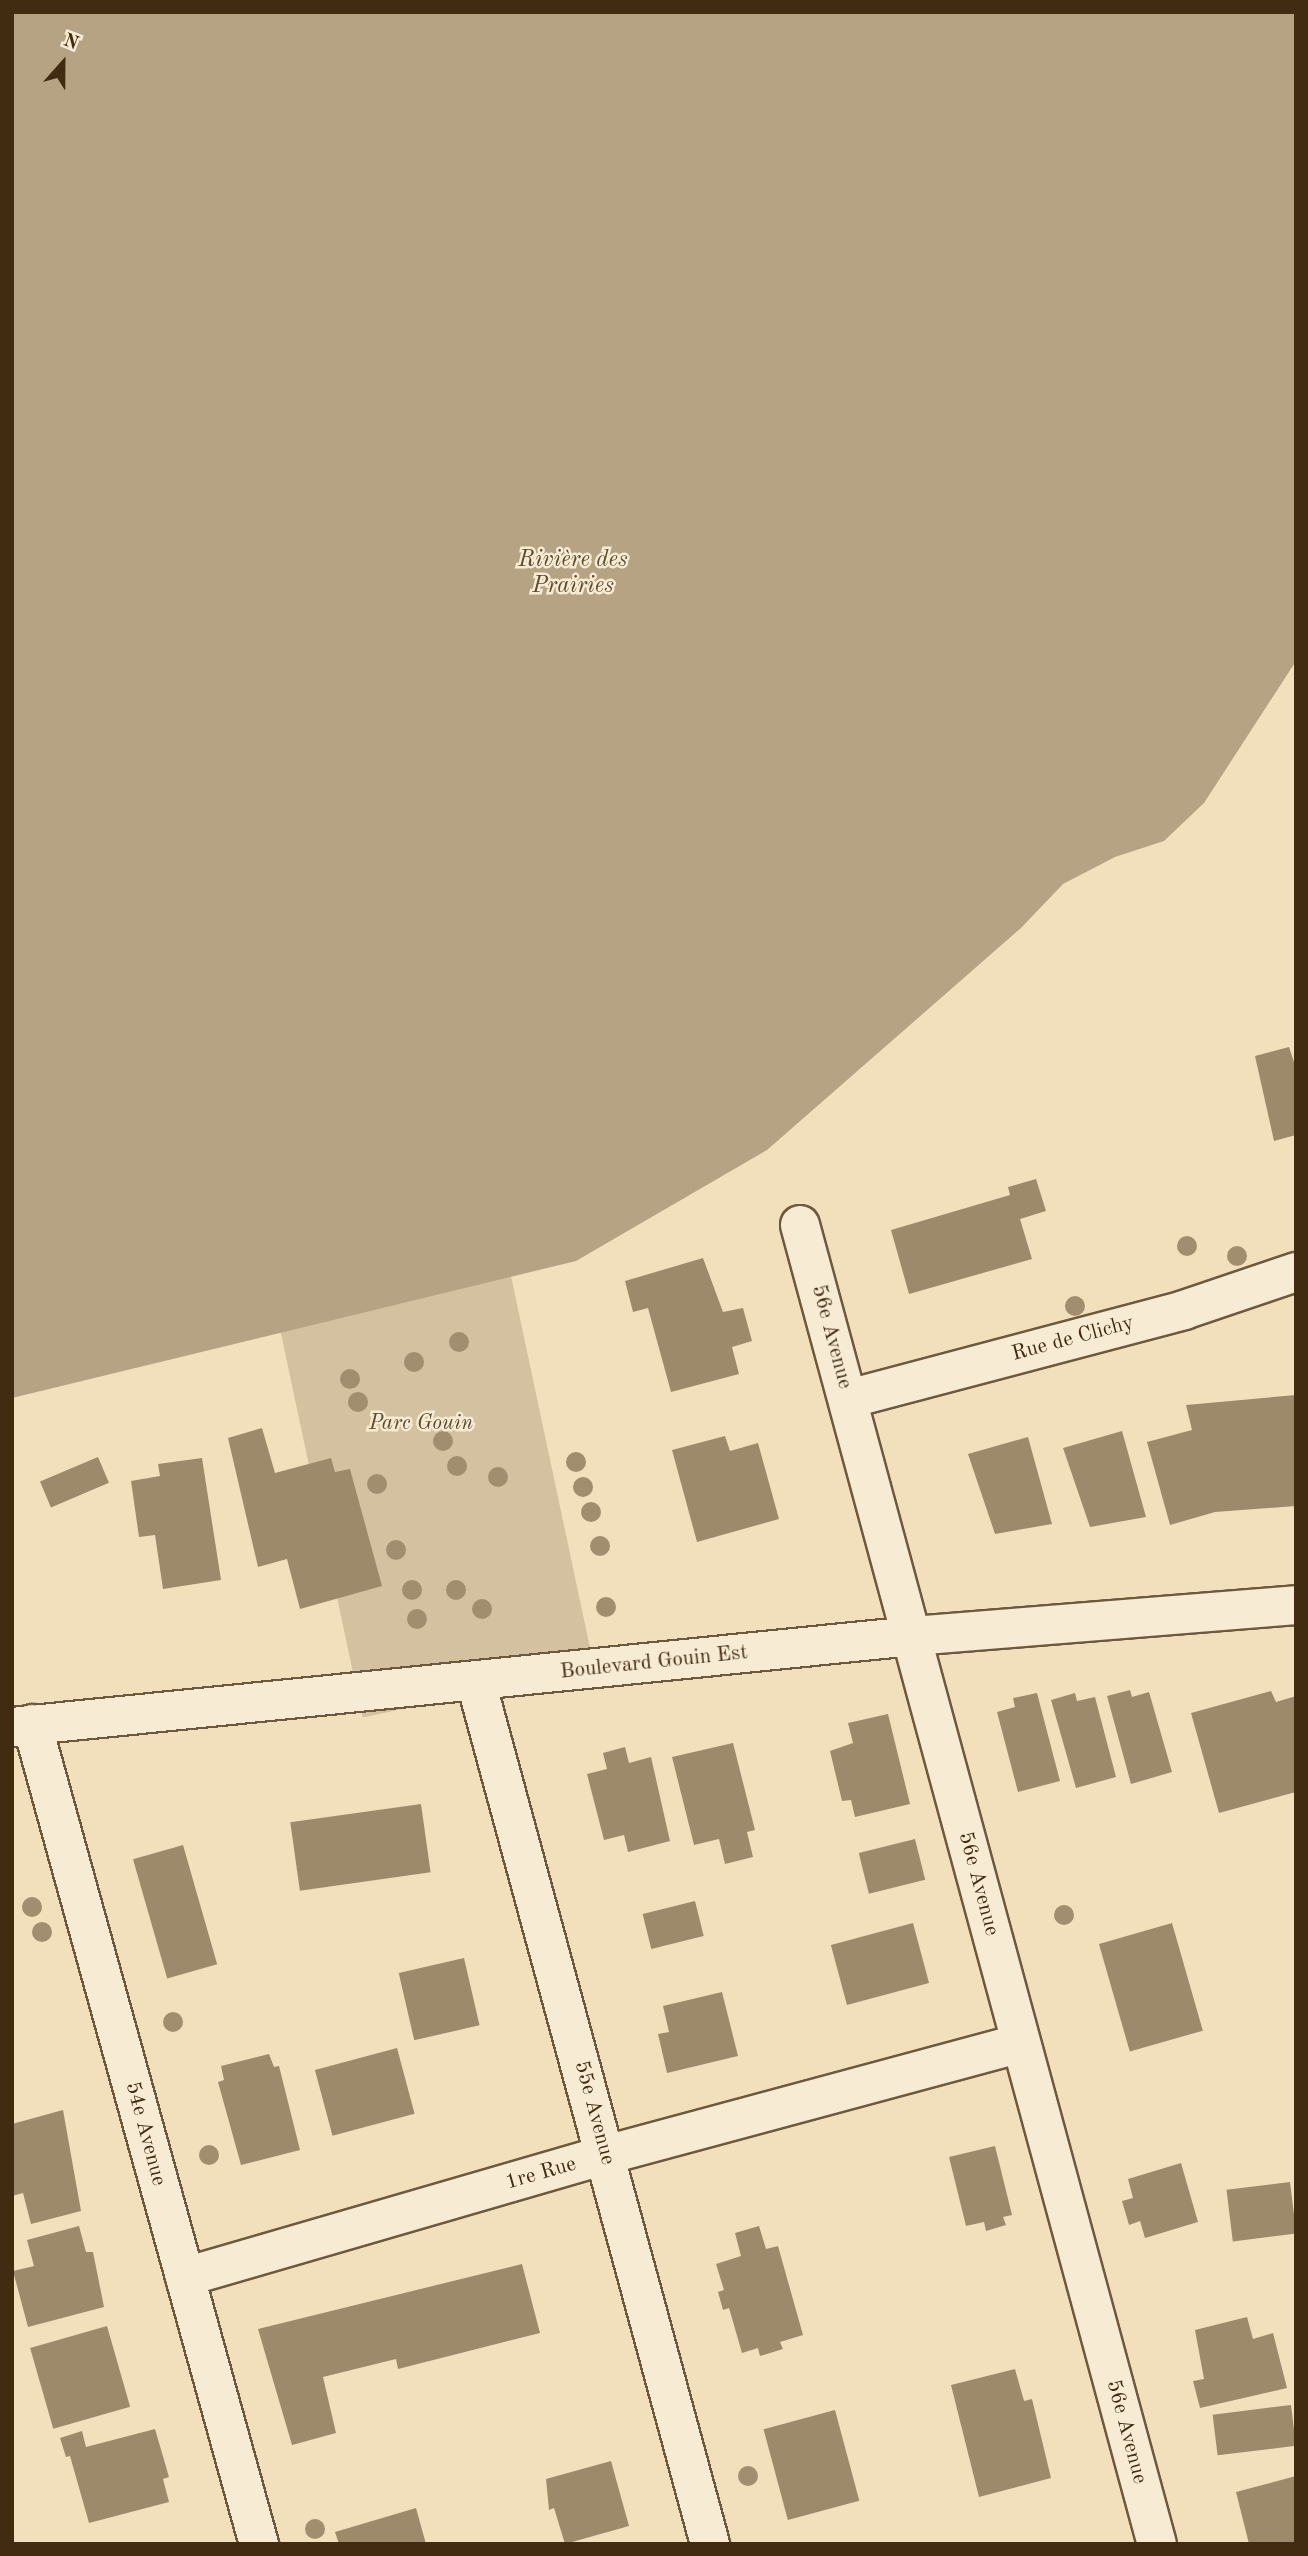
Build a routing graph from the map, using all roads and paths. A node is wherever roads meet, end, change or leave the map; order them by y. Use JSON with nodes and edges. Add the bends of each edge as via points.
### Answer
{"nodes":[{"id":1,"x":800,"y":1225,"type":"dead end"},
{"id":2,"x":1296,"y":1272,"type":"edge"},
{"id":3,"x":848,"y":1399,"type":"junction"},
{"id":4,"x":1296,"y":1605,"type":"edge"},
{"id":5,"x":913,"y":1636,"type":"junction"},
{"id":6,"x":475,"y":1682,"type":"junction"},
{"id":7,"x":22,"y":1725,"type":"edge"},
{"id":8,"x":1020,"y":2043,"type":"junction"},
{"id":9,"x":606,"y":2155,"type":"junction"},
{"id":10,"x":185,"y":2277,"type":"junction"},
{"id":11,"x":259,"y":2544,"type":"edge"},
{"id":12,"x":710,"y":2544,"type":"edge"},
{"id":13,"x":1157,"y":2544,"type":"edge"}],
"edges":[{"from":1,"to":3,"type":"street","name":"56e Avenue"},
{"from":2,"to":3,"type":"street","name":"Rue de Clichy","via":[[1184,1310]]},
{"from":3,"to":5,"type":"street","name":"56e Avenue"},
{"from":4,"to":5,"type":"street","name":"Boulevard Gouin Est"},
{"from":5,"to":6,"type":"street","name":"Boulevard Gouin Est"},
{"from":5,"to":8,"type":"street","name":"56e Avenue"},
{"from":6,"to":7,"type":"street","name":"Boulevard Gouin Est"},
{"from":6,"to":9,"type":"street","name":"55e Avenue"},
{"from":7,"to":10,"type":"street","name":"54e Avenue"},
{"from":8,"to":9,"type":"street","name":"1re Rue"},
{"from":8,"to":13,"type":"street","name":"56e Avenue"},
{"from":9,"to":10,"type":"street","name":"1re Rue"},
{"from":9,"to":12,"type":"street","name":"55e Avenue"},
{"from":10,"to":11,"type":"street","name":"54e Avenue"}]}
